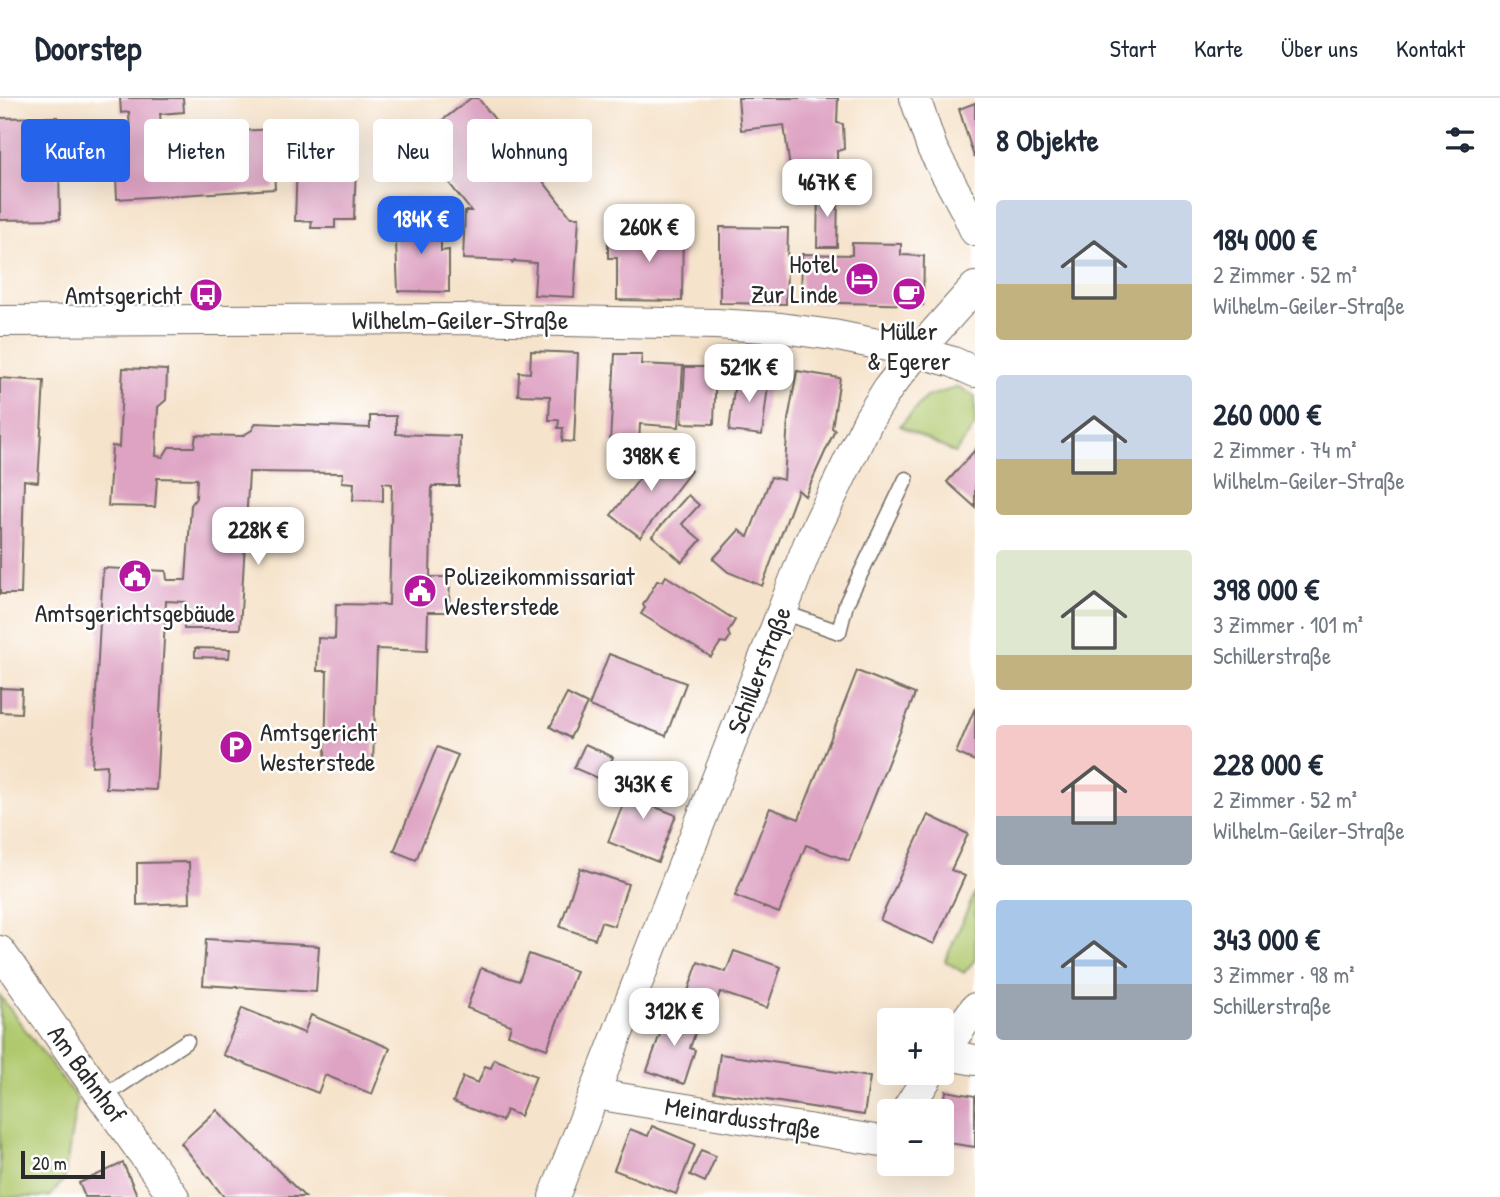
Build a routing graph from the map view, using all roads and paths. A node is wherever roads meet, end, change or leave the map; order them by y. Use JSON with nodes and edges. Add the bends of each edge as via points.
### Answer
{"nodes":[{"id":1,"x":915,"y":98,"type":"edge"},
{"id":2,"x":975,"y":231,"type":"edge"},
{"id":3,"x":975,"y":287,"type":"edge"},
{"id":4,"x":0,"y":321,"type":"edge"},
{"id":5,"x":917,"y":352,"type":"junction"},
{"id":6,"x":975,"y":372,"type":"edge"},
{"id":7,"x":906,"y":479,"type":"dead end"},
{"id":8,"x":782,"y":612,"type":"junction"},
{"id":9,"x":0,"y":951,"type":"edge"},
{"id":10,"x":975,"y":1008,"type":"edge"},
{"id":11,"x":954,"y":1037,"type":"edge"},
{"id":12,"x":187,"y":1041,"type":"dead end"},
{"id":13,"x":954,"y":1056,"type":"edge"},
{"id":14,"x":975,"y":1060,"type":"edge"},
{"id":15,"x":595,"y":1094,"type":"junction"},
{"id":16,"x":103,"y":1097,"type":"junction"},
{"id":17,"x":877,"y":1140,"type":"edge"},
{"id":18,"x":174,"y":1197,"type":"edge"},
{"id":19,"x":554,"y":1197,"type":"edge"}],
"edges":[{"from":1,"to":2,"type":"street","via":[[932,148]]},
{"from":3,"to":5,"type":"street","name":"Schillerstraße"},
{"from":4,"to":5,"type":"street","name":"Wilhelm-Geiler-Straße","via":[[460,319],[716,324],[833,335]]},
{"from":5,"to":6,"type":"street","name":"Wilhelm-Geiler-Straße"},
{"from":5,"to":8,"type":"street","name":"Schillerstraße","via":[[869,419],[808,545]]},
{"from":7,"to":8,"type":"lane","via":[[846,604],[839,632]]},
{"from":8,"to":15,"type":"street","name":"Schillerstraße"},
{"from":9,"to":16,"type":"street","name":"Am Bahnhof"},
{"from":10,"to":11,"type":"street"},
{"from":12,"to":16,"type":"lane"},
{"from":13,"to":14,"type":"street"},
{"from":15,"to":17,"type":"street","name":"Meinardusstraße"},
{"from":15,"to":19,"type":"street","name":"Schillerstraße"},
{"from":16,"to":18,"type":"street","name":"Am Bahnhof"}]}
